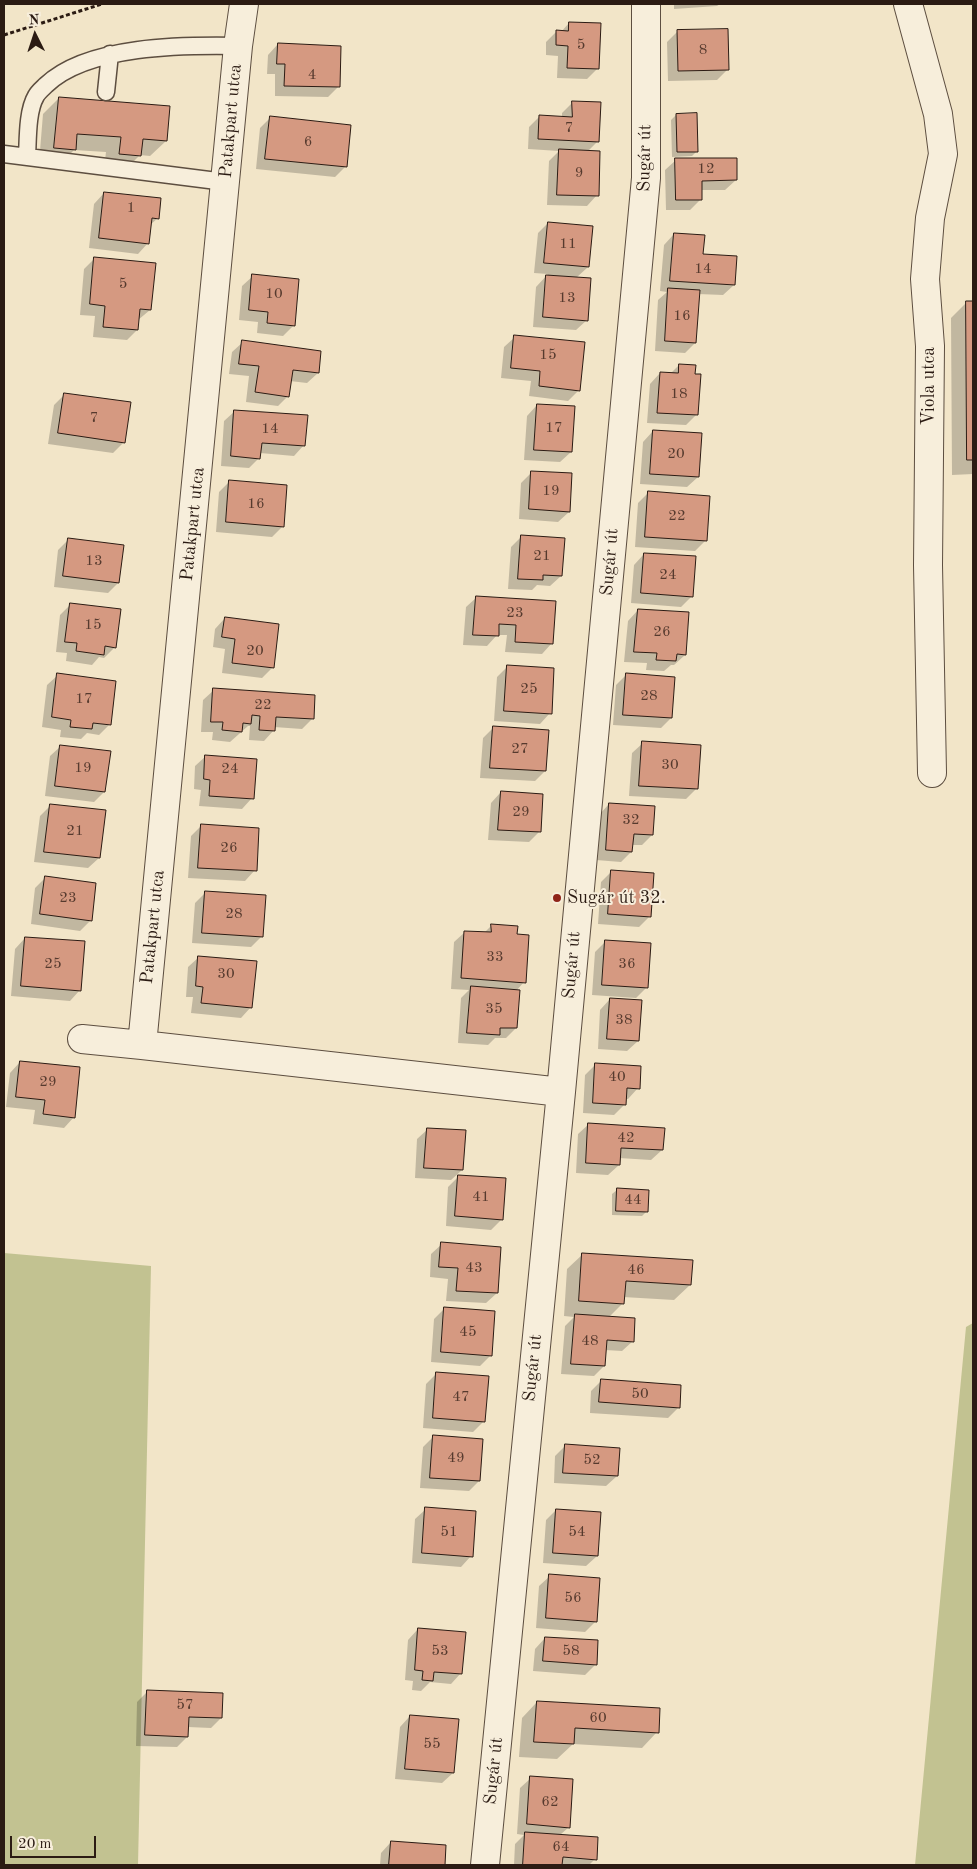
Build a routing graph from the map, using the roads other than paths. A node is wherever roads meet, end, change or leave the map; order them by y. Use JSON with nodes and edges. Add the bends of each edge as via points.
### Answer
{"nodes":[{"id":1,"x":244,"y":4,"type":"edge"},
{"id":2,"x":646,"y":4,"type":"edge"},
{"id":3,"x":908,"y":4,"type":"edge"},
{"id":4,"x":238,"y":46,"type":"junction"},
{"id":5,"x":110,"y":54,"type":"junction"},
{"id":6,"x":106,"y":92,"type":"dead end"},
{"id":7,"x":4,"y":154,"type":"edge"},
{"id":8,"x":27,"y":157,"type":"junction"},
{"id":9,"x":225,"y":182,"type":"junction"},
{"id":10,"x":932,"y":773,"type":"dead end"},
{"id":11,"x":82,"y":1039,"type":"dead end"},
{"id":12,"x":142,"y":1045,"type":"junction"},
{"id":13,"x":561,"y":1092,"type":"junction"},
{"id":14,"x":485,"y":1865,"type":"edge"}],
"edges":[{"from":1,"to":4,"type":"street","name":"Patakpart utca"},
{"from":2,"to":13,"type":"street","name":"Sugár út","via":[[646,178]]},
{"from":3,"to":10,"type":"street","name":"Viola utca","via":[[938,114],[943,154],[930,218],[925,279],[930,346],[928,565]]},
{"from":4,"to":5,"type":"lane","via":[[194,45]]},
{"from":4,"to":9,"type":"street","name":"Patakpart utca"},
{"from":5,"to":6,"type":"lane"},
{"from":5,"to":8,"type":"lane","via":[[64,71],[36,96]]},
{"from":7,"to":8,"type":"lane"},
{"from":8,"to":9,"type":"lane"},
{"from":9,"to":12,"type":"street","name":"Patakpart utca"},
{"from":11,"to":12,"type":"street"},
{"from":12,"to":13,"type":"street"},
{"from":13,"to":14,"type":"street","name":"Sugár út"}]}
